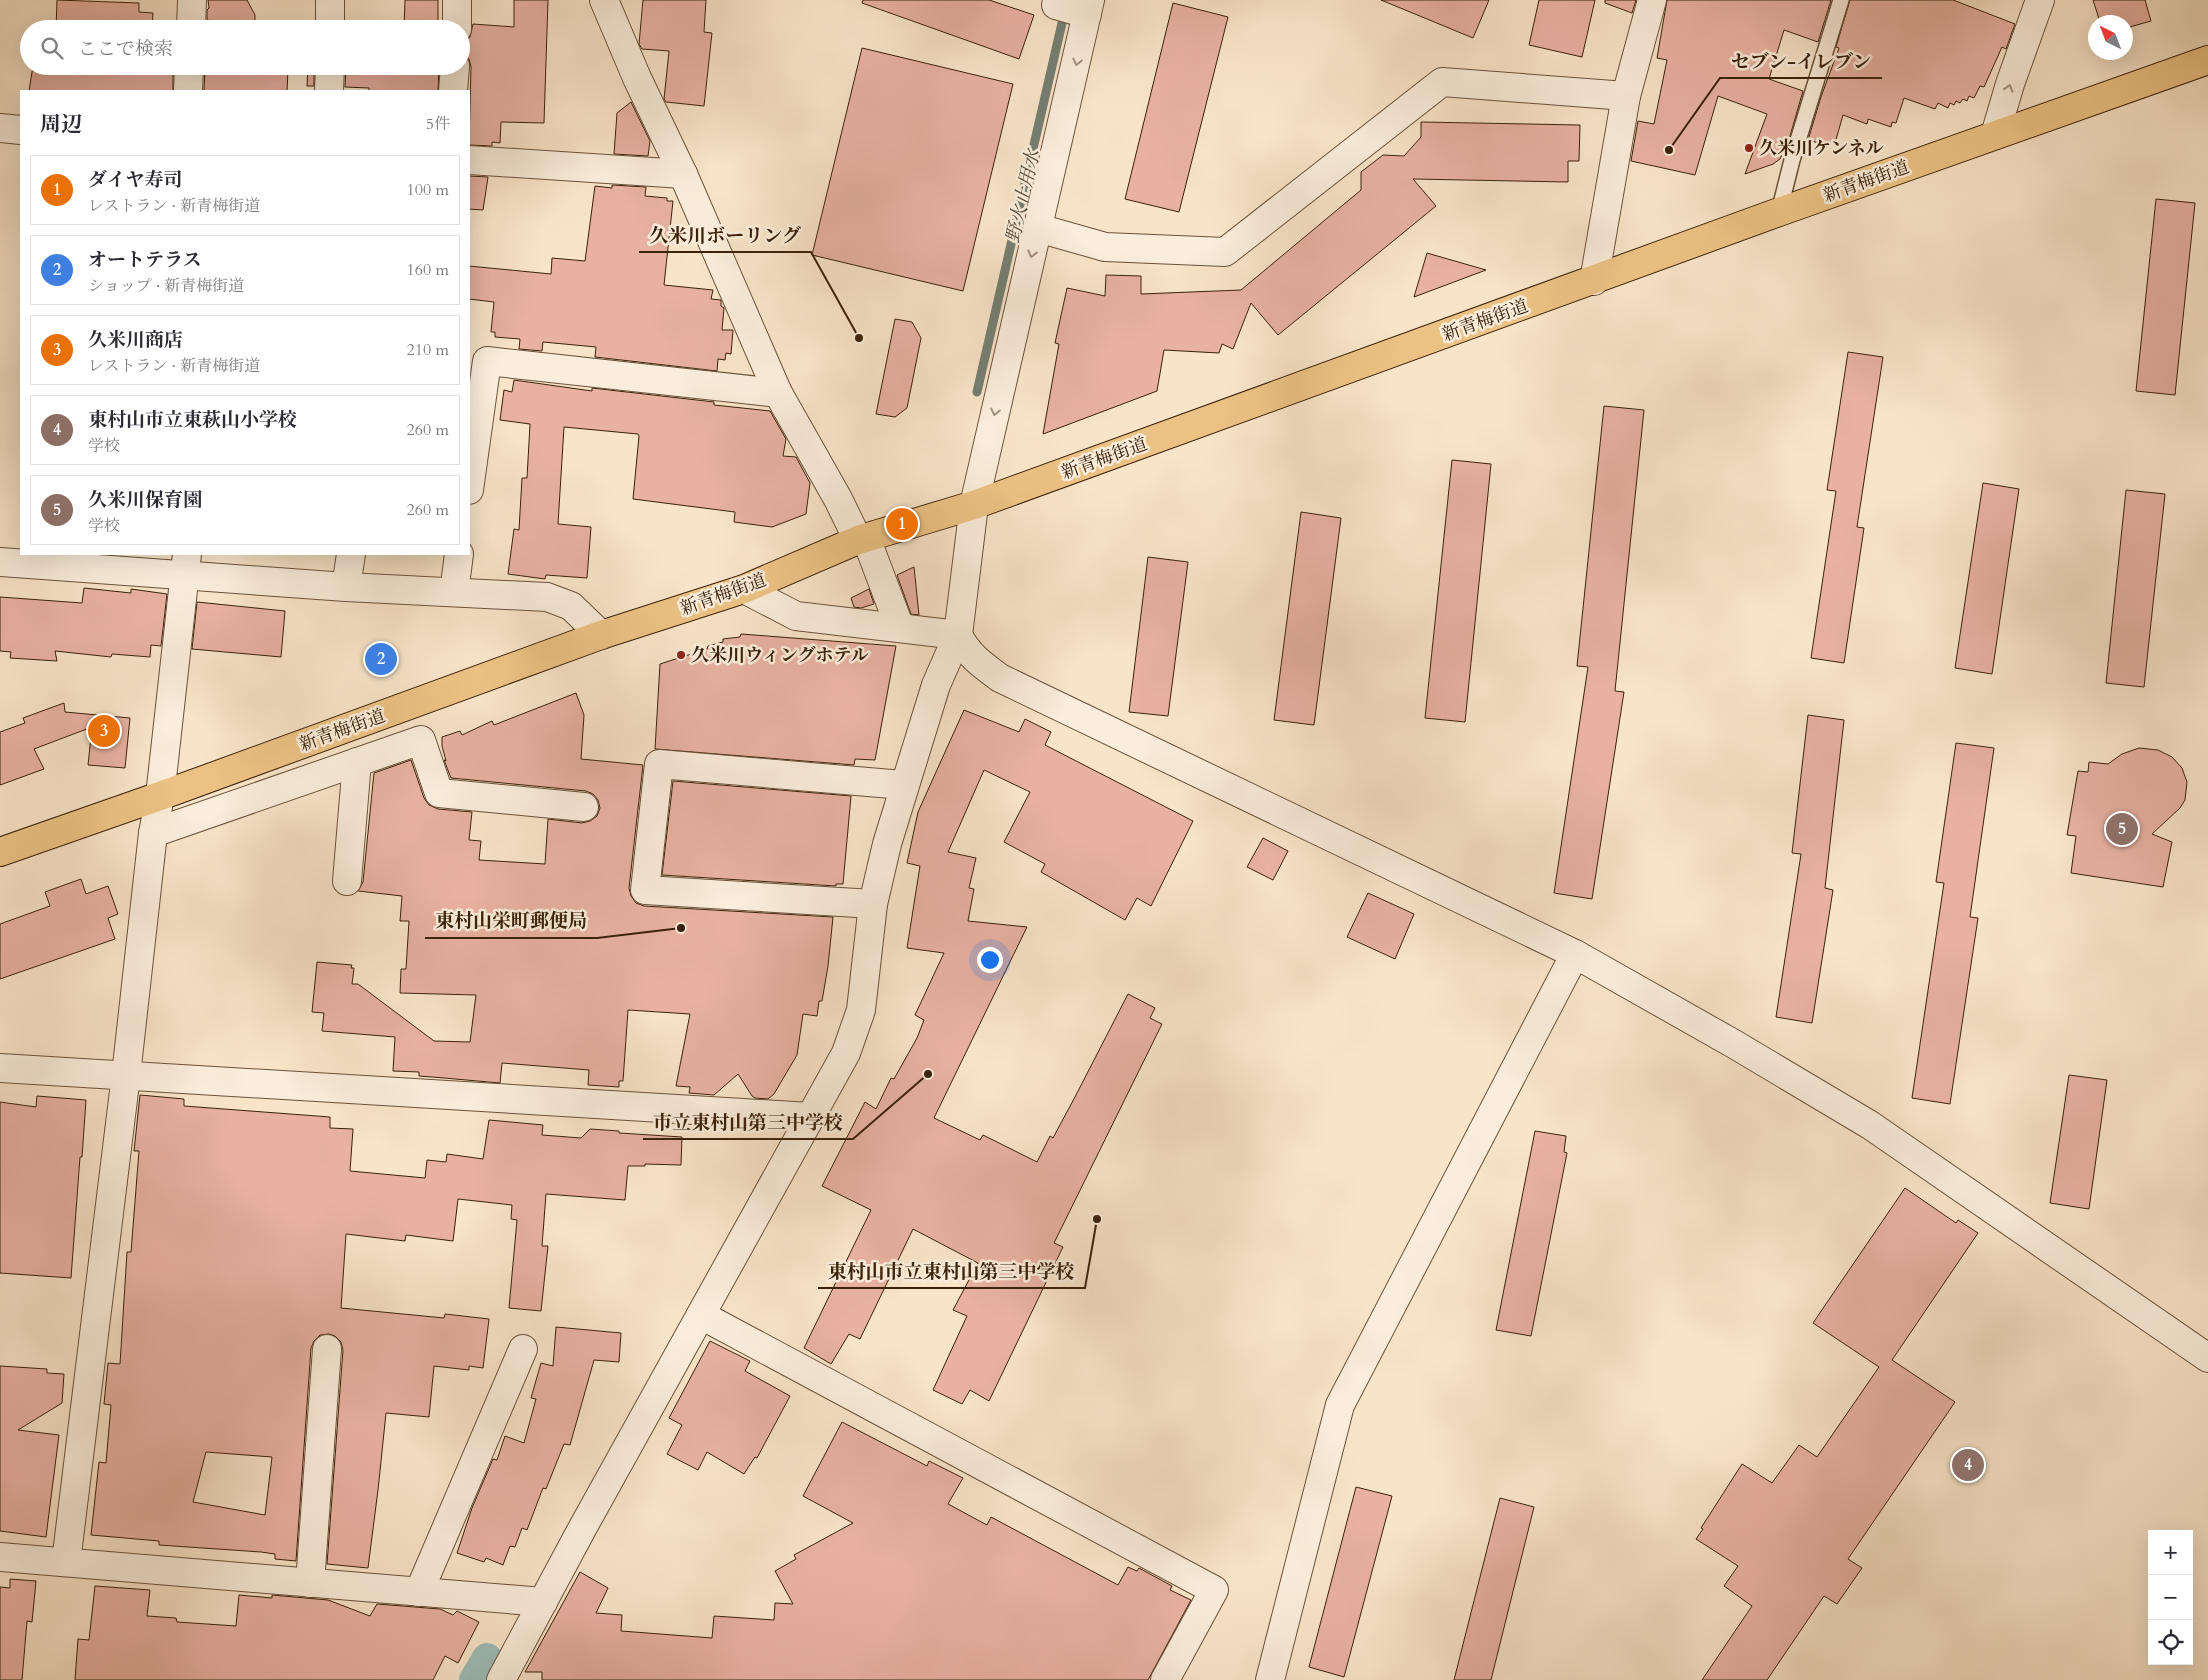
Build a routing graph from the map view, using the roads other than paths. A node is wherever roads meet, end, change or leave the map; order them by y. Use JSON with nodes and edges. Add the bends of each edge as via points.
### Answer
{"nodes":[{"id":1,"x":192,"y":0,"type":"edge"},
{"id":2,"x":330,"y":0,"type":"edge"},
{"id":3,"x":457,"y":0,"type":"edge"},
{"id":4,"x":604,"y":0,"type":"edge"},
{"id":5,"x":1652,"y":0,"type":"edge"},
{"id":6,"x":1841,"y":0,"type":"edge"},
{"id":7,"x":2040,"y":0,"type":"edge"},
{"id":8,"x":1070,"y":6,"type":"edge"},
{"id":9,"x":191,"y":20,"type":"edge"},
{"id":10,"x":330,"y":20,"type":"edge"},
{"id":11,"x":457,"y":20,"type":"edge"},
{"id":12,"x":2208,"y":60,"type":"edge"},
{"id":13,"x":189,"y":75,"type":"edge"},
{"id":14,"x":330,"y":75,"type":"edge"},
{"id":15,"x":454,"y":75,"type":"edge"},
{"id":16,"x":188,"y":90,"type":"edge"},
{"id":17,"x":329,"y":90,"type":"edge"},
{"id":18,"x":453,"y":90,"type":"edge"},
{"id":19,"x":1626,"y":96,"type":"junction"},
{"id":20,"x":0,"y":128,"type":"edge"},
{"id":21,"x":20,"y":130,"type":"edge"},
{"id":22,"x":1995,"y":135,"type":"junction"},
{"id":23,"x":470,"y":160,"type":"edge"},
{"id":24,"x":683,"y":174,"type":"junction"},
{"id":25,"x":1779,"y":212,"type":"junction"},
{"id":26,"x":1038,"y":228,"type":"junction"},
{"id":27,"x":1594,"y":281,"type":"junction"},
{"id":28,"x":778,"y":393,"type":"junction"},
{"id":29,"x":470,"y":483,"type":"edge"},
{"id":30,"x":974,"y":505,"type":"junction"},
{"id":31,"x":862,"y":539,"type":"junction"},
{"id":32,"x":350,"y":555,"type":"edge"},
{"id":33,"x":460,"y":555,"type":"edge"},
{"id":34,"x":0,"y":562,"type":"edge"},
{"id":35,"x":186,"y":564,"type":"edge"},
{"id":36,"x":346,"y":587,"type":"junction"},
{"id":37,"x":744,"y":589,"type":"junction"},
{"id":38,"x":454,"y":592,"type":"junction"},
{"id":39,"x":900,"y":628,"type":"junction"},
{"id":40,"x":601,"y":635,"type":"junction"},
{"id":41,"x":958,"y":635,"type":"junction"},
{"id":42,"x":357,"y":762,"type":"junction"},
{"id":43,"x":904,"y":785,"type":"junction"},
{"id":44,"x":160,"y":796,"type":"junction"},
{"id":45,"x":584,"y":807,"type":"dead end"},
{"id":46,"x":153,"y":833,"type":"junction"},
{"id":47,"x":0,"y":852,"type":"edge"},
{"id":48,"x":347,"y":881,"type":"dead end"},
{"id":49,"x":873,"y":904,"type":"junction"},
{"id":50,"x":1575,"y":954,"type":"junction"},
{"id":51,"x":0,"y":1068,"type":"edge"},
{"id":52,"x":126,"y":1075,"type":"junction"},
{"id":53,"x":811,"y":1117,"type":"junction"},
{"id":54,"x":701,"y":1315,"type":"junction"},
{"id":55,"x":327,"y":1349,"type":"dead end"},
{"id":56,"x":524,"y":1349,"type":"dead end"},
{"id":57,"x":2208,"y":1358,"type":"edge"},
{"id":58,"x":0,"y":1557,"type":"edge"},
{"id":59,"x":66,"y":1562,"type":"junction"},
{"id":60,"x":310,"y":1583,"type":"junction"},
{"id":61,"x":419,"y":1592,"type":"junction"},
{"id":62,"x":542,"y":1602,"type":"junction"},
{"id":63,"x":501,"y":1680,"type":"edge"},
{"id":64,"x":1165,"y":1680,"type":"edge"},
{"id":65,"x":1270,"y":1680,"type":"edge"}],
"edges":[{"from":1,"to":9,"type":"street"},
{"from":2,"to":10,"type":"street"},
{"from":3,"to":11,"type":"street"},
{"from":4,"to":24,"type":"street"},
{"from":5,"to":19,"type":"street"},
{"from":6,"to":25,"type":"lane"},
{"from":22,"to":7,"type":"street","one_way":true},
{"from":8,"to":26,"type":"street","one_way":true},
{"from":12,"to":22,"type":"main road","name":"新青梅街道"},
{"from":13,"to":16,"type":"street"},
{"from":14,"to":17,"type":"street"},
{"from":15,"to":18,"type":"street"},
{"from":19,"to":26,"type":"street","via":[[1442,82],[1225,252],[1104,247]]},
{"from":19,"to":27,"type":"street"},
{"from":20,"to":21,"type":"street"},
{"from":22,"to":25,"type":"main road","name":"新青梅街道"},
{"from":23,"to":24,"type":"street"},
{"from":24,"to":28,"type":"street"},
{"from":25,"to":27,"type":"main road","name":"新青梅街道"},
{"from":26,"to":30,"type":"street","one_way":true},
{"from":27,"to":30,"type":"main road","name":"新青梅街道"},
{"from":28,"to":29,"type":"street","via":[[487,361]]},
{"from":28,"to":31,"type":"street"},
{"from":30,"to":31,"type":"main road","name":"新青梅街道"},
{"from":30,"to":41,"type":"street"},
{"from":31,"to":37,"type":"main road","name":"新青梅街道"},
{"from":31,"to":39,"type":"street"},
{"from":32,"to":36,"type":"street"},
{"from":33,"to":38,"type":"street"},
{"from":34,"to":35,"type":"street"},
{"from":35,"to":36,"type":"street"},
{"from":35,"to":44,"type":"street"},
{"from":36,"to":38,"type":"street"},
{"from":37,"to":39,"type":"street","via":[[796,616]]},
{"from":37,"to":40,"type":"main road","name":"新青梅街道"},
{"from":38,"to":40,"type":"street","via":[[547,597],[572,606]]},
{"from":39,"to":41,"type":"street"},
{"from":40,"to":44,"type":"main road","name":"新青梅街道"},
{"from":41,"to":43,"type":"street","via":[[936,685]]},
{"from":41,"to":50,"type":"street","via":[[975,660],[1000,678]]},
{"from":42,"to":45,"type":"street","via":[[421,740],[439,793]]},
{"from":42,"to":46,"type":"street"},
{"from":42,"to":48,"type":"street"},
{"from":43,"to":49,"type":"street"},
{"from":43,"to":49,"type":"street","via":[[659,764],[645,890]]},
{"from":44,"to":46,"type":"street"},
{"from":44,"to":47,"type":"main road","name":"新青梅街道"},
{"from":46,"to":52,"type":"street"},
{"from":49,"to":53,"type":"street","via":[[862,1010],[846,1053]]},
{"from":50,"to":57,"type":"street","via":[[1870,1125]]},
{"from":50,"to":65,"type":"street","via":[[1340,1405]]},
{"from":51,"to":52,"type":"street"},
{"from":52,"to":53,"type":"street"},
{"from":52,"to":59,"type":"street"},
{"from":53,"to":54,"type":"street"},
{"from":54,"to":62,"type":"street"},
{"from":54,"to":64,"type":"street","via":[[1214,1590]]},
{"from":55,"to":60,"type":"street"},
{"from":56,"to":61,"type":"street"},
{"from":58,"to":59,"type":"street"},
{"from":59,"to":60,"type":"street"},
{"from":60,"to":61,"type":"street"},
{"from":61,"to":62,"type":"street"},
{"from":62,"to":63,"type":"street"}]}
